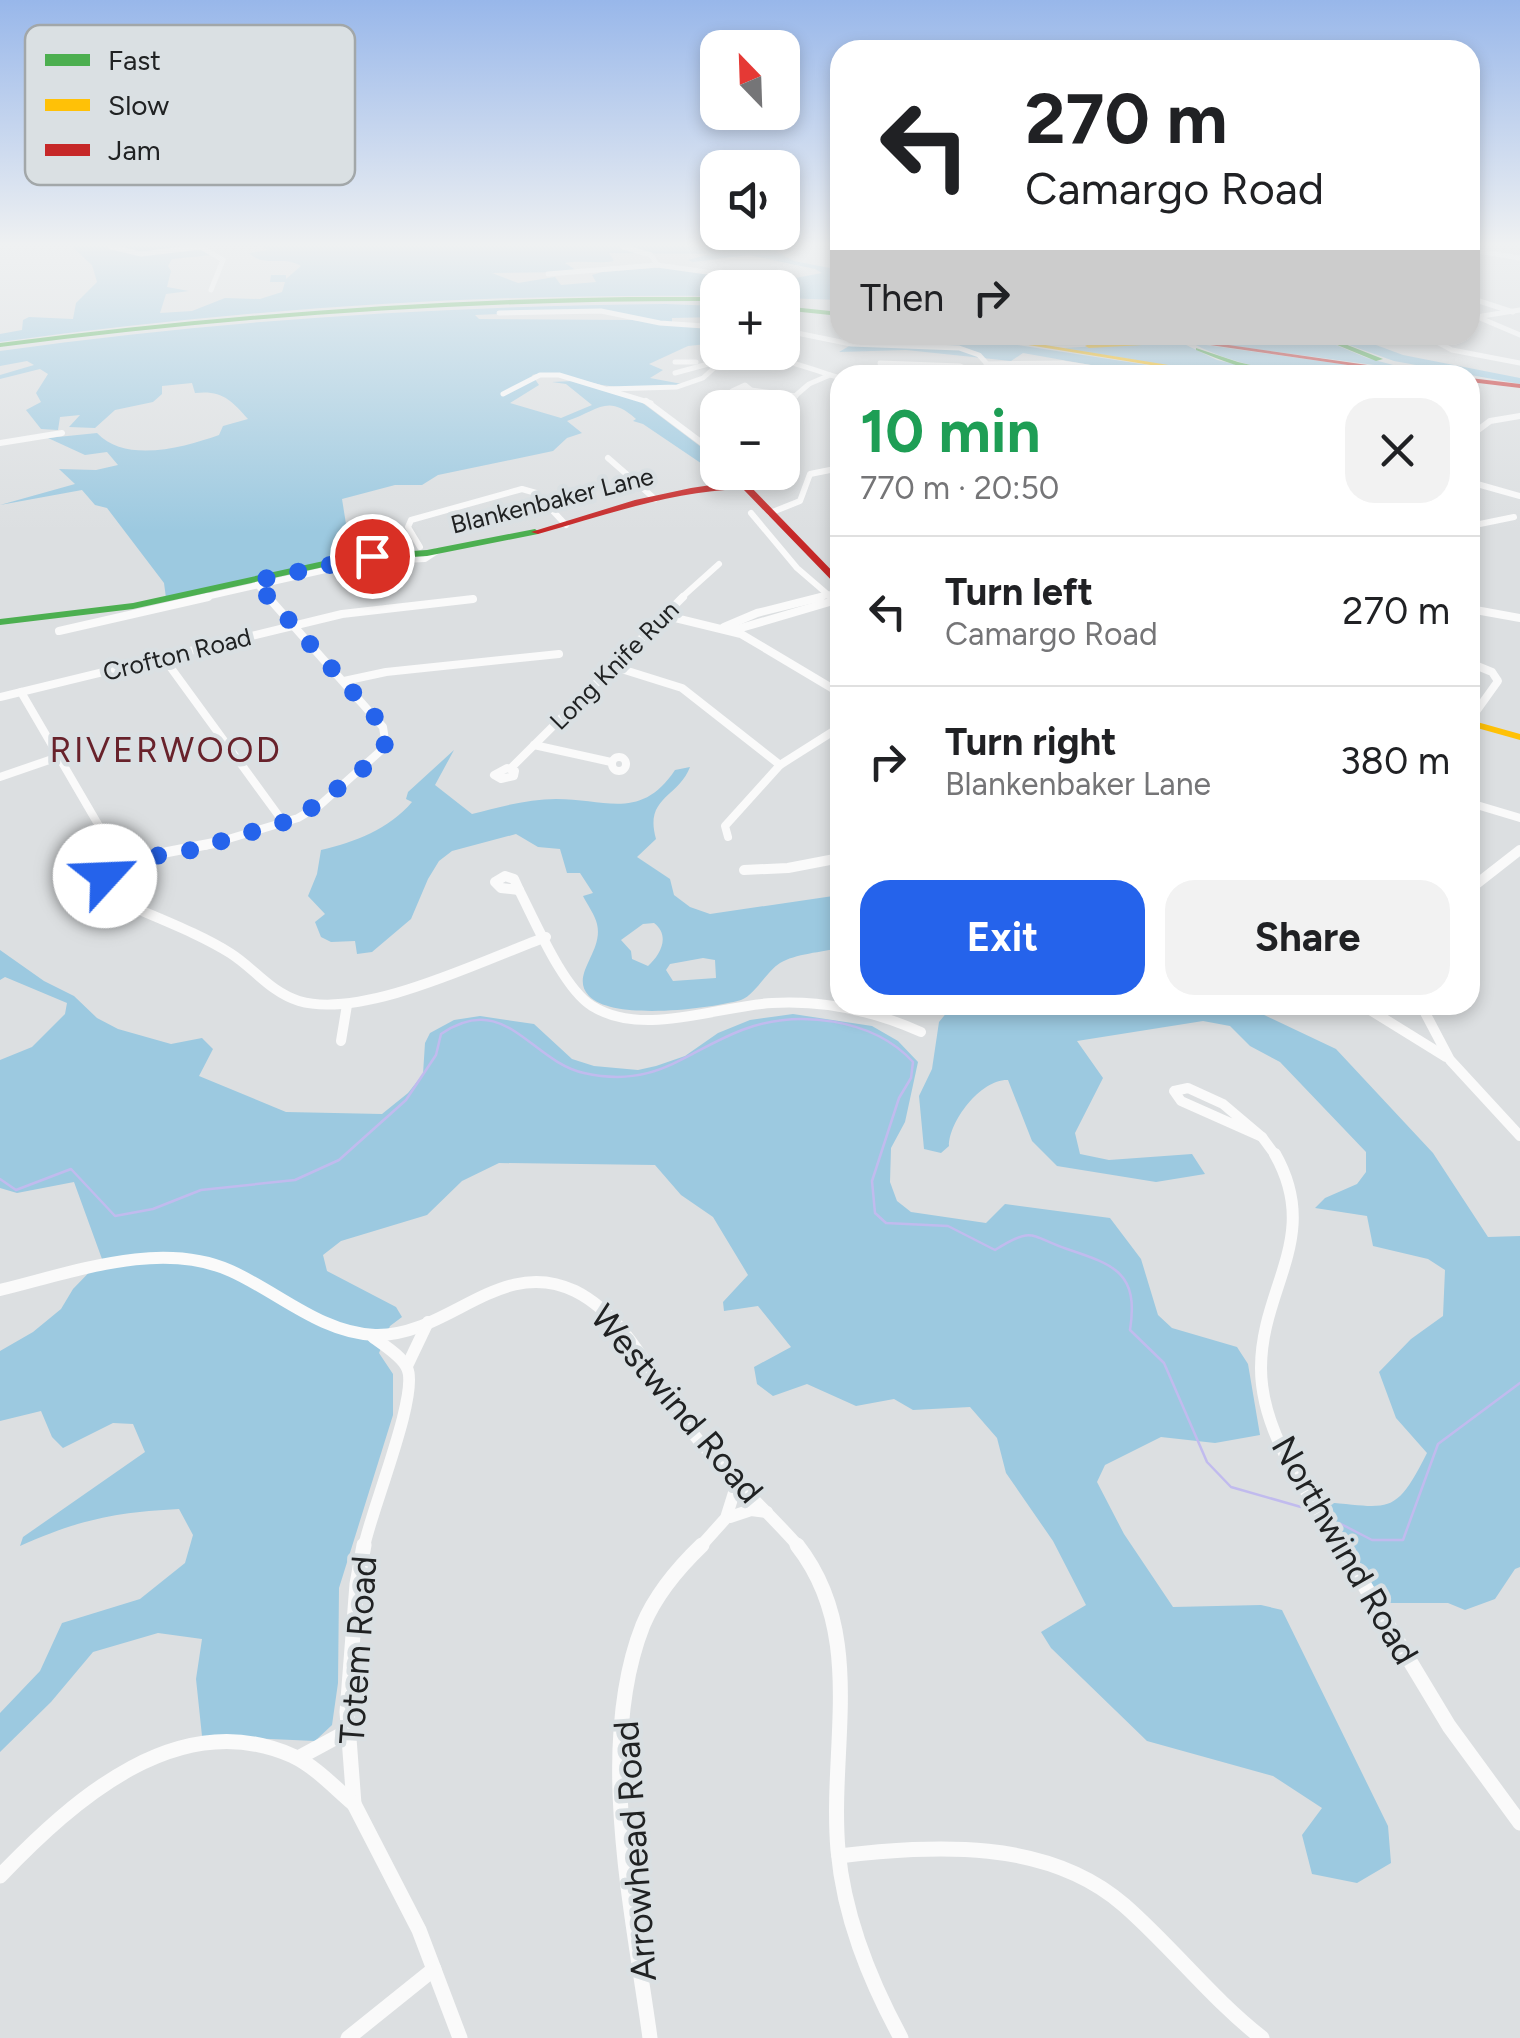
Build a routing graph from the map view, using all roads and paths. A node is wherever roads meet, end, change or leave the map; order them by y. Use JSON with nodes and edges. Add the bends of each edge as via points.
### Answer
{"nodes":[{"id":1,"x":44,"y":342,"type":"edge"},
{"id":2,"x":901,"y":345,"type":"edge"},
{"id":3,"x":1035,"y":345,"type":"edge"},
{"id":4,"x":1095,"y":345,"type":"edge"},
{"id":5,"x":1132,"y":345,"type":"edge"},
{"id":6,"x":1204,"y":345,"type":"edge"},
{"id":7,"x":1225,"y":345,"type":"edge"},
{"id":8,"x":1340,"y":345,"type":"edge"},
{"id":9,"x":1443,"y":345,"type":"edge"},
{"id":10,"x":0,"y":347,"type":"edge"},
{"id":11,"x":700,"y":360,"type":"edge"},
{"id":12,"x":675,"y":362,"type":"dead end"},
{"id":13,"x":880,"y":363,"type":"dead end"},
{"id":14,"x":1520,"y":363,"type":"edge"},
{"id":15,"x":700,"y":364,"type":"edge"},
{"id":16,"x":986,"y":364,"type":"joint"},
{"id":17,"x":933,"y":365,"type":"edge"},
{"id":18,"x":1075,"y":365,"type":"edge"},
{"id":19,"x":1162,"y":365,"type":"edge"},
{"id":20,"x":1241,"y":365,"type":"edge"},
{"id":21,"x":1364,"y":365,"type":"edge"},
{"id":22,"x":1407,"y":365,"type":"edge"},
{"id":23,"x":800,"y":367,"type":"edge"},
{"id":24,"x":714,"y":370,"type":"edge"},
{"id":25,"x":675,"y":373,"type":"dead end"},
{"id":26,"x":830,"y":375,"type":"edge"},
{"id":27,"x":830,"y":375,"type":"edge"},
{"id":28,"x":1480,"y":380,"type":"edge"},
{"id":29,"x":608,"y":389,"type":"junction"},
{"id":30,"x":1480,"y":389,"type":"edge"},
{"id":31,"x":1520,"y":390,"type":"edge"},
{"id":32,"x":800,"y":392,"type":"edge"},
{"id":33,"x":503,"y":394,"type":"dead end"},
{"id":34,"x":1520,"y":416,"type":"edge"},
{"id":35,"x":1480,"y":427,"type":"edge"},
{"id":36,"x":62,"y":433,"type":"dead end"},
{"id":37,"x":700,"y":442,"type":"edge"},
{"id":38,"x":0,"y":443,"type":"edge"},
{"id":39,"x":608,"y":458,"type":"dead end"},
{"id":40,"x":830,"y":470,"type":"edge"},
{"id":41,"x":1480,"y":485,"type":"edge"},
{"id":42,"x":700,"y":487,"type":"edge"},
{"id":43,"x":750,"y":490,"type":"edge"},
{"id":44,"x":1520,"y":496,"type":"edge"},
{"id":45,"x":655,"y":499,"type":"junction"},
{"id":46,"x":770,"y":512,"type":"junction"},
{"id":47,"x":752,"y":513,"type":"dead end"},
{"id":48,"x":1514,"y":517,"type":"dead end"},
{"id":49,"x":1480,"y":524,"type":"edge"},
{"id":50,"x":566,"y":525,"type":"junction"},
{"id":51,"x":420,"y":546,"type":"junction"},
{"id":52,"x":437,"y":551,"type":"junction"},
{"id":53,"x":403,"y":554,"type":"junction"},
{"id":54,"x":719,"y":564,"type":"dead end"},
{"id":55,"x":830,"y":574,"type":"edge"},
{"id":56,"x":256,"y":583,"type":"junction"},
{"id":57,"x":830,"y":592,"type":"edge"},
{"id":58,"x":473,"y":599,"type":"dead end"},
{"id":59,"x":830,"y":599,"type":"edge"},
{"id":60,"x":1480,"y":610,"type":"edge"},
{"id":61,"x":777,"y":612,"type":"junction"},
{"id":62,"x":663,"y":614,"type":"junction"},
{"id":63,"x":1520,"y":618,"type":"edge"},
{"id":64,"x":0,"y":622,"type":"edge"},
{"id":65,"x":294,"y":625,"type":"junction"},
{"id":66,"x":724,"y":627,"type":"junction"},
{"id":67,"x":734,"y":630,"type":"junction"},
{"id":68,"x":59,"y":631,"type":"dead end"},
{"id":69,"x":559,"y":654,"type":"dead end"},
{"id":70,"x":163,"y":658,"type":"junction"},
{"id":71,"x":615,"y":667,"type":"junction"},
{"id":72,"x":1480,"y":667,"type":"edge"},
{"id":73,"x":344,"y":681,"type":"junction"},
{"id":74,"x":830,"y":687,"type":"edge"},
{"id":75,"x":21,"y":692,"type":"junction"},
{"id":76,"x":0,"y":697,"type":"edge"},
{"id":77,"x":1480,"y":707,"type":"edge"},
{"id":78,"x":1480,"y":724,"type":"edge"},
{"id":79,"x":830,"y":733,"type":"edge"},
{"id":80,"x":1520,"y":737,"type":"edge"},
{"id":81,"x":534,"y":745,"type":"junction"},
{"id":82,"x":58,"y":756,"type":"junction"},
{"id":83,"x":611,"y":762,"type":"dead end"},
{"id":84,"x":780,"y":765,"type":"junction"},
{"id":85,"x":511,"y":768,"type":"dead end"},
{"id":86,"x":0,"y":778,"type":"edge"},
{"id":87,"x":1480,"y":805,"type":"edge"},
{"id":88,"x":1520,"y":818,"type":"edge"},
{"id":89,"x":284,"y":823,"type":"junction"},
{"id":90,"x":728,"y":837,"type":"dead end"},
{"id":91,"x":1520,"y":850,"type":"edge"},
{"id":92,"x":830,"y":860,"type":"edge"},
{"id":93,"x":106,"y":864,"type":"junction"},
{"id":94,"x":744,"y":870,"type":"dead end"},
{"id":95,"x":1480,"y":881,"type":"edge"},
{"id":96,"x":520,"y":890,"type":"dead end"},
{"id":97,"x":546,"y":937,"type":"junction"},
{"id":98,"x":347,"y":1005,"type":"junction"},
{"id":99,"x":830,"y":1006,"type":"edge"},
{"id":100,"x":890,"y":1015,"type":"edge"},
{"id":101,"x":1378,"y":1015,"type":"edge"},
{"id":102,"x":1425,"y":1015,"type":"edge"},
{"id":103,"x":921,"y":1032,"type":"dead end"},
{"id":104,"x":341,"y":1041,"type":"dead end"},
{"id":105,"x":1450,"y":1060,"type":"junction"},
{"id":106,"x":1520,"y":1136,"type":"edge"},
{"id":107,"x":1264,"y":1138,"type":"junction"},
{"id":108,"x":0,"y":1290,"type":"edge"},
{"id":109,"x":428,"y":1322,"type":"junction"},
{"id":110,"x":372,"y":1335,"type":"junction"},
{"id":111,"x":407,"y":1366,"type":"junction"},
{"id":112,"x":737,"y":1483,"type":"junction"},
{"id":113,"x":768,"y":1512,"type":"junction"},
{"id":114,"x":730,"y":1517,"type":"junction"},
{"id":115,"x":348,"y":1731,"type":"junction"},
{"id":116,"x":298,"y":1758,"type":"junction"},
{"id":117,"x":354,"y":1804,"type":"junction"},
{"id":118,"x":1520,"y":1823,"type":"edge"},
{"id":119,"x":839,"y":1856,"type":"junction"},
{"id":120,"x":0,"y":1876,"type":"edge"},
{"id":121,"x":434,"y":1970,"type":"junction"},
{"id":122,"x":348,"y":2038,"type":"edge"},
{"id":123,"x":460,"y":2038,"type":"edge"},
{"id":124,"x":650,"y":2038,"type":"edge"},
{"id":125,"x":901,"y":2038,"type":"edge"},
{"id":126,"x":1262,"y":2038,"type":"edge"}],
"edges":[{"from":1,"to":10,"type":"main road"},
{"from":2,"to":16,"type":"street","via":[[951,346]]},
{"from":3,"to":19,"type":"main road"},
{"from":4,"to":5,"type":"main road"},
{"from":6,"to":20,"type":"main road"},
{"from":7,"to":21,"type":"main road"},
{"from":8,"to":22,"type":"main road"},
{"from":9,"to":14,"type":"street"},
{"from":11,"to":12,"type":"street"},
{"from":13,"to":17,"type":"street"},
{"from":15,"to":25,"type":"street"},
{"from":16,"to":18,"type":"street"},
{"from":23,"to":26,"type":"street"},
{"from":24,"to":29,"type":"street","via":[[684,385]]},
{"from":27,"to":32,"type":"street"},
{"from":28,"to":31,"type":"main road"},
{"from":29,"to":33,"type":"street","via":[[548,374]]},
{"from":29,"to":37,"type":"street","via":[[652,403]]},
{"from":30,"to":31,"type":"main road"},
{"from":34,"to":35,"type":"street"},
{"from":36,"to":38,"type":"street"},
{"from":39,"to":45,"type":"street"},
{"from":40,"to":46,"type":"street","via":[[807,474],[800,502]]},
{"from":41,"to":44,"type":"street"},
{"from":42,"to":45,"type":"main road","name":"Blankenbaker Lane"},
{"from":43,"to":46,"type":"main road"},
{"from":45,"to":50,"type":"main road","name":"Blankenbaker Lane"},
{"from":46,"to":55,"type":"main road"},
{"from":47,"to":57,"type":"street"},
{"from":48,"to":49,"type":"street"},
{"from":50,"to":51,"type":"street","via":[[536,493],[514,490],[411,520]]},
{"from":50,"to":52,"type":"main road","name":"Blankenbaker Lane"},
{"from":51,"to":52,"type":"street"},
{"from":51,"to":53,"type":"street"},
{"from":52,"to":53,"type":"main road","name":"Blankenbaker Lane"},
{"from":52,"to":56,"type":"street","via":[[425,560],[362,562]]},
{"from":53,"to":56,"type":"main road","name":"Blankenbaker Lane","via":[[354,558]]},
{"from":54,"to":62,"type":"street","name":"Long Knife Run"},
{"from":56,"to":64,"type":"main road","name":"Blankenbaker Lane","via":[[99,612]]},
{"from":56,"to":65,"type":"street"},
{"from":56,"to":68,"type":"street"},
{"from":58,"to":65,"type":"street","name":"Crofton Road"},
{"from":59,"to":61,"type":"street"},
{"from":60,"to":63,"type":"street"},
{"from":61,"to":66,"type":"street"},
{"from":61,"to":67,"type":"street"},
{"from":62,"to":66,"type":"street"},
{"from":62,"to":71,"type":"street","name":"Long Knife Run"},
{"from":65,"to":70,"type":"street","name":"Crofton Road"},
{"from":65,"to":73,"type":"street"},
{"from":66,"to":67,"type":"street"},
{"from":67,"to":74,"type":"street"},
{"from":69,"to":73,"type":"street"},
{"from":70,"to":75,"type":"street","name":"Crofton Road"},
{"from":70,"to":89,"type":"street"},
{"from":71,"to":81,"type":"street","name":"Long Knife Run"},
{"from":71,"to":84,"type":"street","via":[[682,688]]},
{"from":72,"to":77,"type":"street","via":[[1498,681]]},
{"from":73,"to":89,"type":"street","via":[[385,730],[386,746],[320,806]]},
{"from":75,"to":76,"type":"street","name":"Crofton Road"},
{"from":75,"to":82,"type":"street"},
{"from":78,"to":80,"type":"main road"},
{"from":79,"to":84,"type":"street"},
{"from":81,"to":83,"type":"street"},
{"from":81,"to":85,"type":"street","name":"Long Knife Run"},
{"from":82,"to":86,"type":"street"},
{"from":82,"to":93,"type":"street","via":[[102,831]]},
{"from":84,"to":90,"type":"street","via":[[725,826]]},
{"from":87,"to":88,"type":"street"},
{"from":89,"to":93,"type":"street","via":[[192,850]]},
{"from":91,"to":95,"type":"street"},
{"from":92,"to":94,"type":"street"},
{"from":93,"to":98,"type":"street","via":[[106,890],[119,902],[230,953],[288,997]]},
{"from":96,"to":97,"type":"street"},
{"from":97,"to":98,"type":"street","via":[[384,998]]},
{"from":97,"to":99,"type":"street","via":[[584,1000],[605,1012],[672,1016],[780,1002]]},
{"from":98,"to":104,"type":"street"},
{"from":100,"to":103,"type":"street"},
{"from":101,"to":105,"type":"street"},
{"from":102,"to":105,"type":"street"},
{"from":105,"to":106,"type":"street"},
{"from":107,"to":107,"type":"street","name":"Northwind Road","via":[[1211,1098],[1184,1087],[1174,1090],[1181,1101]]},
{"from":107,"to":118,"type":"street","name":"Northwind Road","via":[[1282,1166],[1294,1219],[1261,1354],[1272,1424],[1414,1671]]},
{"from":108,"to":110,"type":"street","name":"Westwind Road","via":[[128,1263],[188,1260],[228,1269],[311,1316]]},
{"from":109,"to":110,"type":"street","name":"Westwind Road"},
{"from":109,"to":111,"type":"street","name":"Totem Road"},
{"from":109,"to":112,"type":"street","name":"Westwind Road","via":[[506,1284],[572,1290],[611,1319]]},
{"from":110,"to":111,"type":"street"},
{"from":111,"to":115,"type":"street","name":"Totem Road","via":[[408,1403],[368,1525],[357,1584]]},
{"from":112,"to":113,"type":"street","name":"Westwind Road"},
{"from":112,"to":114,"type":"street"},
{"from":113,"to":114,"type":"street"},
{"from":113,"to":119,"type":"street","name":"Westwind Road","via":[[811,1563],[835,1622],[841,1664]]},
{"from":114,"to":124,"type":"street","name":"Arrowhead Road","via":[[656,1599],[626,1692],[623,1782]]},
{"from":115,"to":116,"type":"street"},
{"from":115,"to":117,"type":"street","name":"Totem Road"},
{"from":116,"to":117,"type":"street"},
{"from":116,"to":120,"type":"street","via":[[241,1741],[165,1753],[88,1795]]},
{"from":117,"to":121,"type":"street","name":"Totem Road"},
{"from":119,"to":125,"type":"street","name":"Westwind Road","via":[[853,1933]]},
{"from":119,"to":126,"type":"street","via":[[960,1850],[1040,1862],[1078,1876],[1114,1896]]},
{"from":121,"to":122,"type":"street"},
{"from":121,"to":123,"type":"street","name":"Totem Road"}]}
